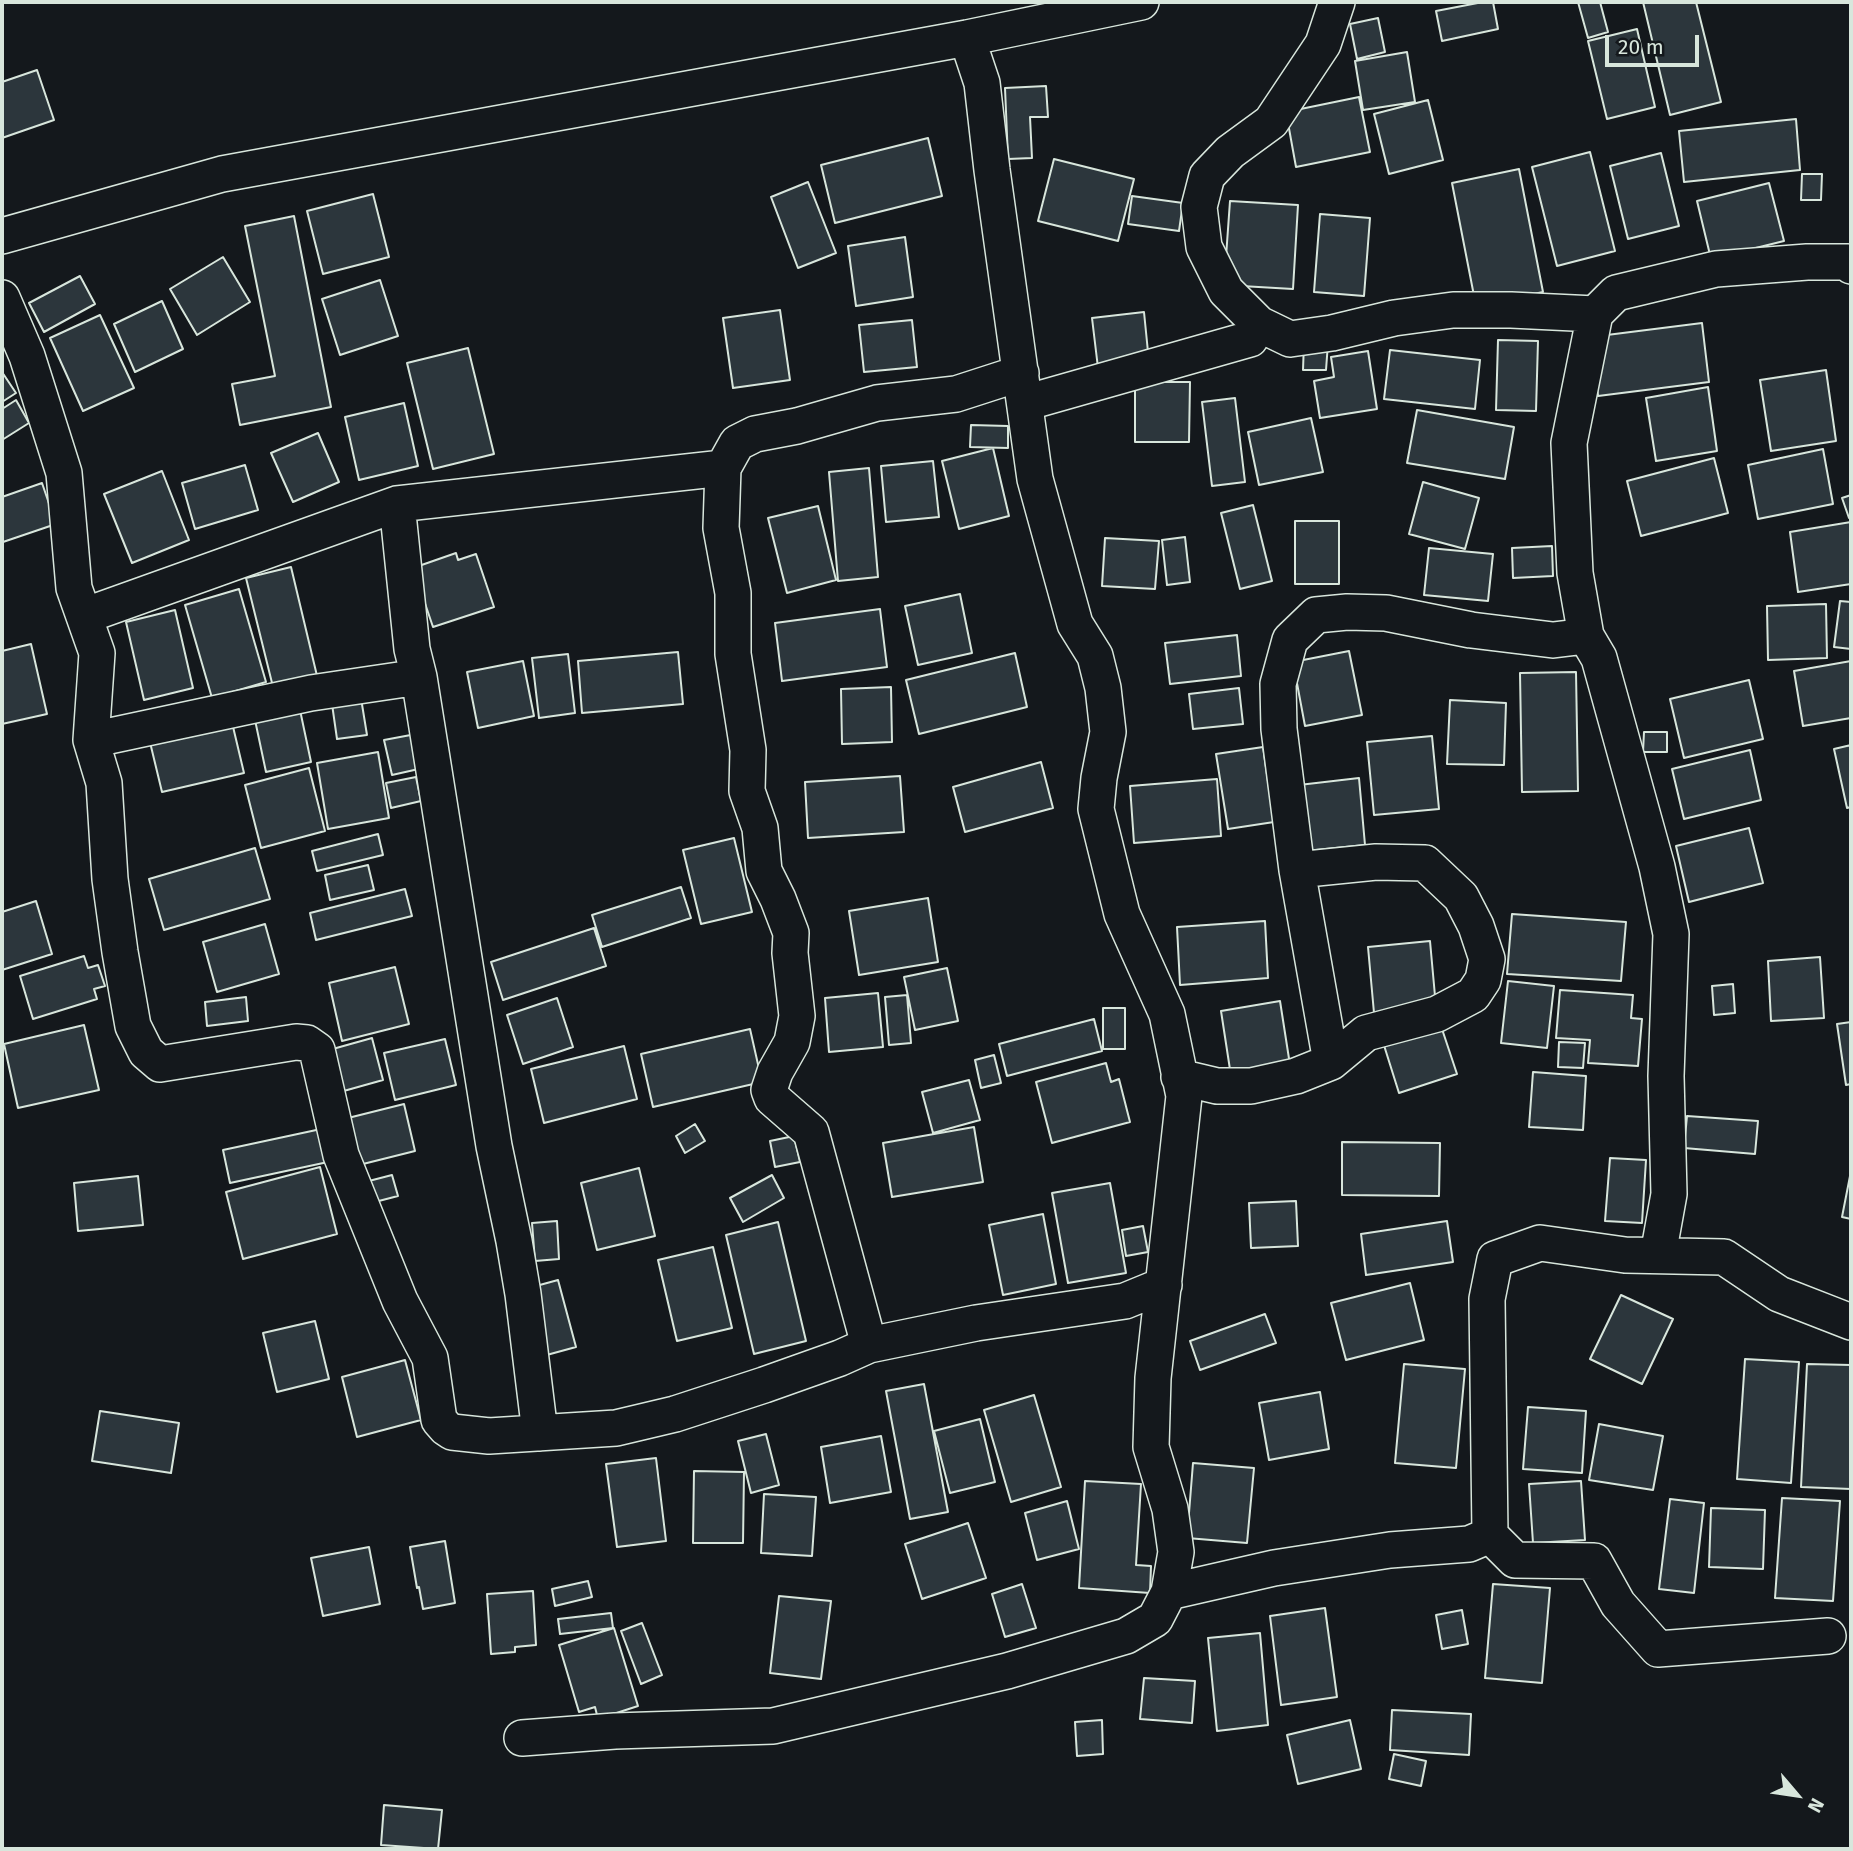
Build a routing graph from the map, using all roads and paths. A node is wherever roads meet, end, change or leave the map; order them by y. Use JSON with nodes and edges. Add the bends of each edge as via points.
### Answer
{"nodes":[{"id":1,"x":1141,"y":2,"type":"edge"},
{"id":2,"x":1337,"y":2,"type":"edge"},
{"id":3,"x":967,"y":38,"type":"junction"},
{"id":4,"x":2,"y":236,"type":"edge"},
{"id":5,"x":1851,"y":266,"type":"edge"},
{"id":6,"x":2,"y":298,"type":"edge"},
{"id":7,"x":1595,"y":314,"type":"junction"},
{"id":8,"x":1259,"y":324,"type":"junction"},
{"id":9,"x":1023,"y":388,"type":"junction"},
{"id":10,"x":723,"y":468,"type":"junction"},
{"id":11,"x":397,"y":504,"type":"junction"},
{"id":12,"x":84,"y":616,"type":"junction"},
{"id":13,"x":1586,"y":636,"type":"junction"},
{"id":14,"x":419,"y":677,"type":"junction"},
{"id":15,"x":91,"y":740,"type":"junction"},
{"id":16,"x":1297,"y":870,"type":"junction"},
{"id":17,"x":1331,"y":1062,"type":"junction"},
{"id":18,"x":1179,"y":1077,"type":"junction"},
{"id":19,"x":1658,"y":1255,"type":"junction"},
{"id":20,"x":1164,"y":1286,"type":"junction"},
{"id":21,"x":1851,"y":1322,"type":"edge"},
{"id":22,"x":869,"y":1345,"type":"junction"},
{"id":23,"x":540,"y":1433,"type":"junction"},
{"id":24,"x":1490,"y":1535,"type":"junction"},
{"id":25,"x":1169,"y":1592,"type":"junction"},
{"id":26,"x":1828,"y":1636,"type":"dead end"},
{"id":27,"x":522,"y":1738,"type":"dead end"}],
"edges":[{"from":1,"to":3,"type":"street"},
{"from":2,"to":8,"type":"street","via":[[1323,44],[1298,83],[1271,122],[1230,152],[1207,176],[1199,207],[1205,247],[1226,291]]},
{"from":3,"to":4,"type":"street","via":[[222,174]]},
{"from":3,"to":9,"type":"street","via":[[982,83]]},
{"from":5,"to":7,"type":"street","via":[[1848,262],[1807,262],[1716,269],[1616,293]]},
{"from":6,"to":12,"type":"street","via":[[27,356],[64,473],[74,588]]},
{"from":7,"to":8,"type":"street","via":[[1453,310],[1290,339]]},
{"from":7,"to":13,"type":"street","via":[[1569,443],[1575,573]]},
{"from":8,"to":9,"type":"street","via":[[1250,339]]},
{"from":9,"to":10,"type":"street","via":[[877,403],[755,434],[737,443]]},
{"from":9,"to":18,"type":"street","via":[[1035,479],[1075,624],[1095,656],[1103,688],[1108,732],[1097,809],[1122,914],[1167,1014]]},
{"from":10,"to":11,"type":"street"},
{"from":10,"to":22,"type":"street","via":[[721,527],[733,593],[733,654],[748,750],[747,790],[760,828],[764,871],[791,933],[797,1016],[792,1042],[769,1090],[810,1132]]},
{"from":11,"to":12,"type":"street"},
{"from":11,"to":14,"type":"street"},
{"from":12,"to":15,"type":"street","via":[[97,653]]},
{"from":13,"to":16,"type":"street","via":[[1553,640],[1386,613],[1316,615],[1290,640],[1278,684],[1279,729]]},
{"from":13,"to":19,"type":"street","via":[[1599,658],[1671,934],[1669,1194]]},
{"from":14,"to":15,"type":"street","via":[[311,693]]},
{"from":14,"to":23,"type":"street","via":[[494,1146],[523,1294]]},
{"from":15,"to":23,"type":"street","via":[[104,783],[110,879],[133,1026],[146,1052],[160,1064],[296,1042],[317,1050],[341,1155],[400,1301],[430,1358],[439,1420],[452,1432],[489,1436]]},
{"from":16,"to":17,"type":"street"},
{"from":16,"to":17,"type":"street","via":[[1376,862],[1425,863],[1461,897],[1487,959],[1483,980],[1473,995],[1437,1014],[1366,1034]]},
{"from":17,"to":18,"type":"street","via":[[1251,1086],[1217,1086]]},
{"from":18,"to":20,"type":"street","via":[[1184,1096]]},
{"from":19,"to":21,"type":"street","via":[[1724,1257],[1779,1294]]},
{"from":19,"to":24,"type":"street","via":[[1540,1243],[1495,1259],[1487,1299]]},
{"from":20,"to":22,"type":"street","via":[[1125,1301],[976,1323]]},
{"from":20,"to":25,"type":"street","via":[[1153,1378],[1151,1447],[1170,1509],[1176,1552]]},
{"from":22,"to":23,"type":"street","via":[[676,1414],[616,1429]]},
{"from":24,"to":25,"type":"street","via":[[1469,1544],[1390,1550],[1274,1568]]},
{"from":24,"to":26,"type":"street","via":[[1515,1560],[1594,1561],[1618,1604],[1658,1649]]},
{"from":25,"to":27,"type":"street","via":[[1155,1619],[1126,1636],[1007,1671],[773,1726]]}]}
